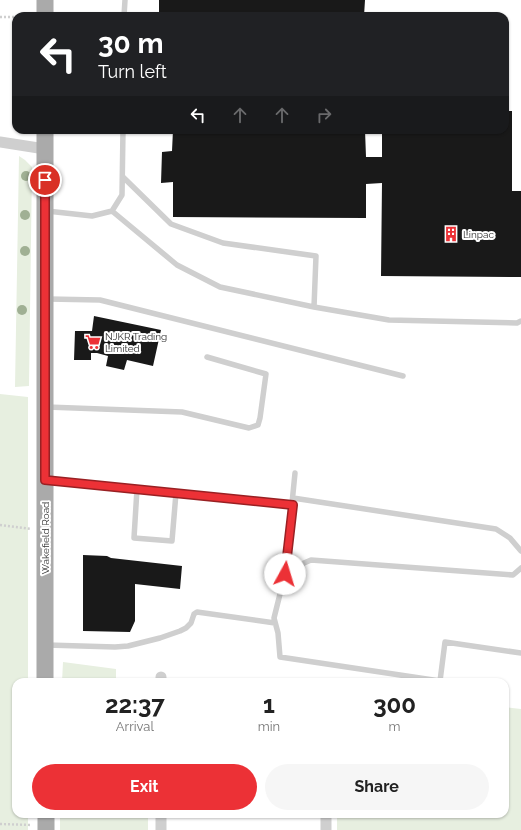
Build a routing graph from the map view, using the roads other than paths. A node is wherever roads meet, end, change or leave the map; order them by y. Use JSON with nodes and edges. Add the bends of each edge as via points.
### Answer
{"nodes":[{"id":1,"x":45,"y":0,"type":"edge"},
{"id":2,"x":125,"y":0,"type":"edge"},
{"id":3,"x":45,"y":12,"type":"edge"},
{"id":4,"x":124,"y":12,"type":"edge"},
{"id":5,"x":45,"y":134,"type":"edge"},
{"id":6,"x":123,"y":134,"type":"edge"},
{"id":7,"x":0,"y":142,"type":"edge"},
{"id":8,"x":45,"y":150,"type":"junction"},
{"id":9,"x":123,"y":177,"type":"junction"},
{"id":10,"x":45,"y":211,"type":"junction"},
{"id":11,"x":112,"y":211,"type":"junction"},
{"id":12,"x":45,"y":299,"type":"junction"},
{"id":13,"x":314,"y":307,"type":"junction"},
{"id":14,"x":521,"y":321,"type":"edge"},
{"id":15,"x":207,"y":357,"type":"dead end"},
{"id":16,"x":403,"y":376,"type":"dead end"},
{"id":17,"x":45,"y":407,"type":"junction"},
{"id":18,"x":295,"y":474,"type":"dead end"},
{"id":19,"x":45,"y":480,"type":"junction"},
{"id":20,"x":137,"y":490,"type":"junction"},
{"id":21,"x":176,"y":493,"type":"junction"},
{"id":22,"x":293,"y":498,"type":"junction"},
{"id":23,"x":293,"y":505,"type":"junction"},
{"id":24,"x":521,"y":551,"type":"edge"},
{"id":25,"x":521,"y":568,"type":"edge"},
{"id":26,"x":285,"y":574,"type":"junction"},
{"id":27,"x":275,"y":623,"type":"junction"},
{"id":28,"x":45,"y":645,"type":"junction"},
{"id":29,"x":521,"y":653,"type":"edge"},
{"id":30,"x":45,"y":678,"type":"edge"},
{"id":31,"x":420,"y":678,"type":"edge"},
{"id":32,"x":440,"y":678,"type":"edge"},
{"id":33,"x":161,"y":818,"type":"edge"},
{"id":34,"x":326,"y":818,"type":"edge"},
{"id":35,"x":161,"y":830,"type":"edge"},
{"id":36,"x":326,"y":830,"type":"edge"}],
"edges":[{"from":1,"to":3,"type":"main road"},
{"from":2,"to":4,"type":"lane"},
{"from":5,"to":8,"type":"main road","name":"Wakefield Road"},
{"from":6,"to":9,"type":"lane"},
{"from":7,"to":8,"type":"street"},
{"from":8,"to":10,"type":"main road","name":"Wakefield Road"},
{"from":9,"to":11,"type":"lane","via":[[122,194]]},
{"from":9,"to":13,"type":"lane","via":[[171,224],[223,243],[316,256]]},
{"from":10,"to":11,"type":"lane","via":[[92,216]]},
{"from":10,"to":12,"type":"main road","name":"Wakefield Road"},
{"from":11,"to":13,"type":"lane","via":[[176,265],[220,287]]},
{"from":12,"to":16,"type":"lane","via":[[100,300]]},
{"from":12,"to":17,"type":"main road","name":"Wakefield Road"},
{"from":13,"to":14,"type":"lane","via":[[389,320],[517,323]]},
{"from":15,"to":17,"type":"lane","via":[[266,374],[258,425],[250,428],[182,412]]},
{"from":17,"to":19,"type":"main road","name":"Wakefield Road"},
{"from":18,"to":22,"type":"lane"},
{"from":19,"to":20,"type":"lane"},
{"from":19,"to":28,"type":"main road","name":"Wakefield Road"},
{"from":20,"to":21,"type":"lane"},
{"from":20,"to":21,"type":"lane","via":[[134,538],[172,540]]},
{"from":21,"to":23,"type":"lane"},
{"from":22,"to":23,"type":"lane"},
{"from":22,"to":24,"type":"lane","via":[[496,529],[510,538]]},
{"from":23,"to":26,"type":"lane"},
{"from":25,"to":26,"type":"lane","via":[[513,575],[312,560]]},
{"from":26,"to":27,"type":"lane"},
{"from":27,"to":28,"type":"lane","via":[[197,612],[191,623],[180,631],[128,646]]},
{"from":27,"to":31,"type":"lane","via":[[280,657]]},
{"from":28,"to":30,"type":"main road","name":"Wakefield Road"},
{"from":29,"to":32,"type":"lane","via":[[445,642]]},
{"from":33,"to":35,"type":"street"},
{"from":34,"to":36,"type":"street"}]}
